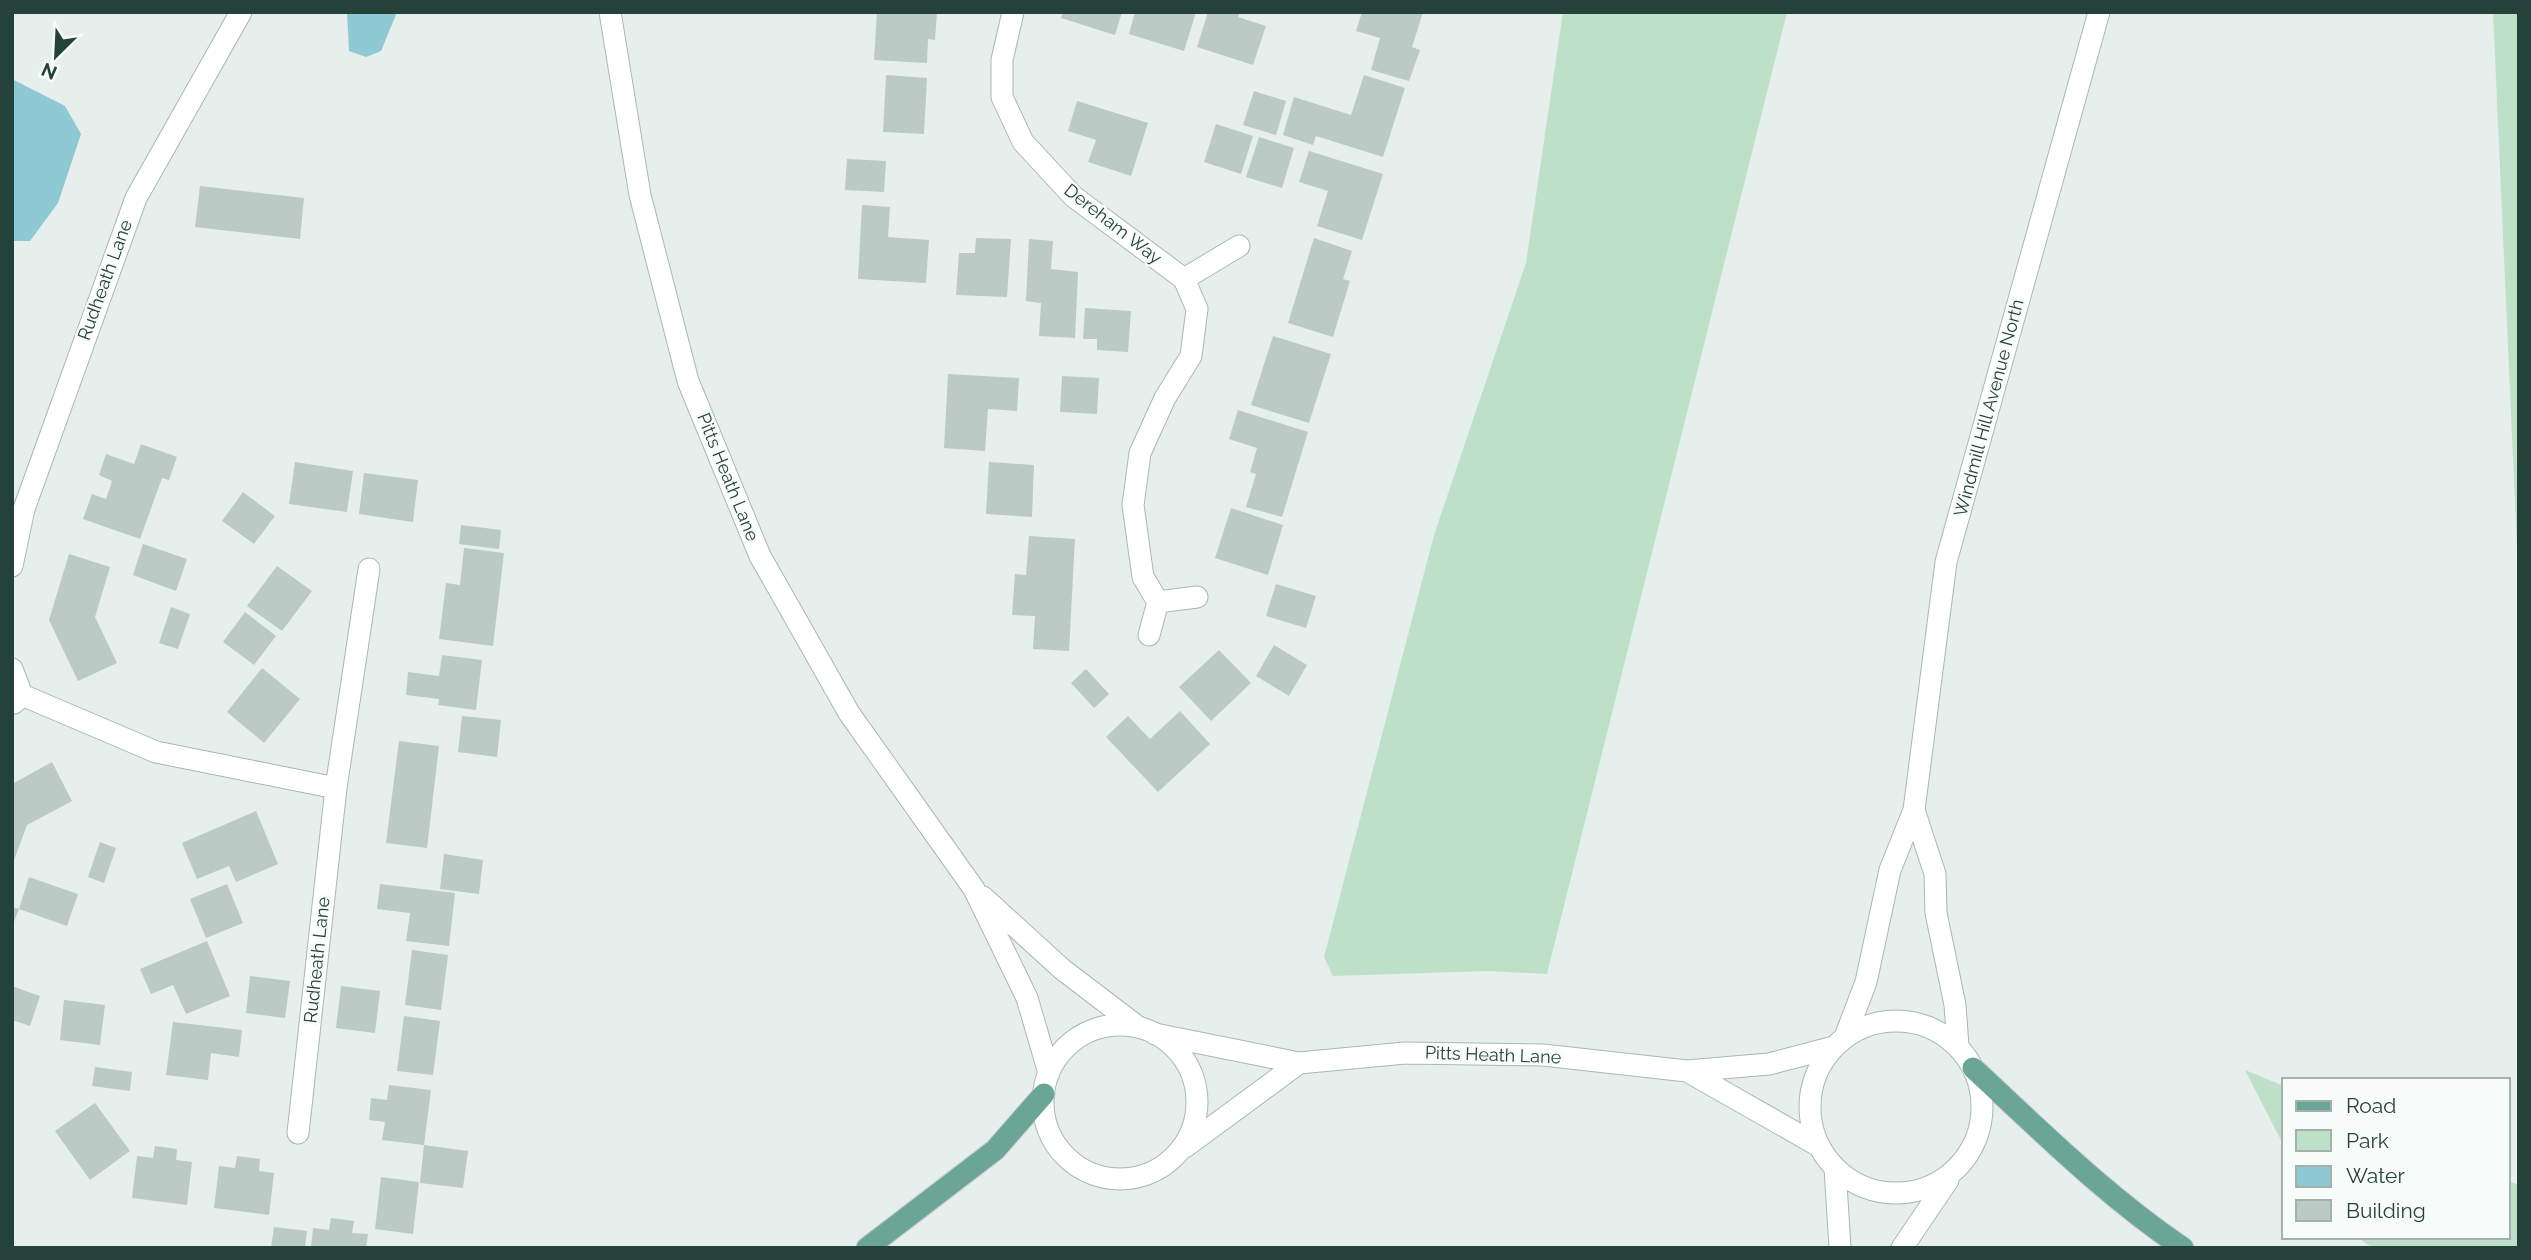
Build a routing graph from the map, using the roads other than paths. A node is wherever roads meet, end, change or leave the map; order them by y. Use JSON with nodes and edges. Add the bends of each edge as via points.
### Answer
{"nodes":[{"id":1,"x":241,"y":12,"type":"edge"},
{"id":2,"x":610,"y":12,"type":"edge"},
{"id":3,"x":1013,"y":12,"type":"edge"},
{"id":4,"x":2099,"y":12,"type":"edge"},
{"id":5,"x":1239,"y":246,"type":"dead end"},
{"id":6,"x":1184,"y":279,"type":"junction"},
{"id":7,"x":12,"y":566,"type":"edge"},
{"id":8,"x":369,"y":569,"type":"dead end"},
{"id":9,"x":1197,"y":597,"type":"dead end"},
{"id":10,"x":1158,"y":602,"type":"junction"},
{"id":11,"x":1149,"y":635,"type":"dead end"},
{"id":12,"x":12,"y":669,"type":"edge"},
{"id":13,"x":17,"y":699,"type":"edge"},
{"id":14,"x":336,"y":788,"type":"junction"},
{"id":15,"x":1914,"y":810,"type":"junction"},
{"id":16,"x":974,"y":889,"type":"junction"},
{"id":17,"x":1147,"y":1030,"type":"junction"},
{"id":18,"x":1840,"y":1042,"type":"junction"},
{"id":19,"x":1958,"y":1046,"type":"junction"},
{"id":20,"x":1298,"y":1063,"type":"junction"},
{"id":21,"x":1973,"y":1068,"type":"junction"},
{"id":22,"x":1687,"y":1071,"type":"junction"},
{"id":23,"x":1049,"y":1073,"type":"junction"},
{"id":24,"x":1044,"y":1094,"type":"junction"},
{"id":25,"x":298,"y":1133,"type":"dead end"},
{"id":26,"x":1819,"y":1146,"type":"junction"},
{"id":27,"x":1181,"y":1151,"type":"junction"},
{"id":28,"x":1835,"y":1168,"type":"junction"},
{"id":29,"x":1954,"y":1172,"type":"junction"},
{"id":30,"x":867,"y":1248,"type":"edge"},
{"id":31,"x":1840,"y":1248,"type":"edge"},
{"id":32,"x":1902,"y":1248,"type":"edge"},
{"id":33,"x":2183,"y":1248,"type":"edge"}],
"edges":[{"from":1,"to":7,"type":"street","name":"Rudheath Lane","via":[[135,198],[28,497]]},
{"from":2,"to":16,"type":"street","name":"Pitts Heath Lane","via":[[640,195],[688,381],[760,556],[849,713]]},
{"from":3,"to":6,"type":"street","name":"Dereham Way","via":[[1002,60],[1002,97],[1023,142],[1074,197]]},
{"from":4,"to":15,"type":"street","name":"Windmill Hill Avenue North","via":[[1946,562]]},
{"from":5,"to":6,"type":"street"},
{"from":6,"to":10,"type":"street","via":[[1197,309],[1191,356],[1140,453],[1133,505],[1143,577]]},
{"from":8,"to":14,"type":"street","name":"Rudheath Lane"},
{"from":9,"to":10,"type":"street"},
{"from":10,"to":11,"type":"street"},
{"from":12,"to":13,"type":"street"},
{"from":13,"to":14,"type":"street","via":[[156,752]]},
{"from":14,"to":25,"type":"street","name":"Rudheath Lane"},
{"from":15,"to":18,"type":"street","name":"Windmill Hill Avenue North","via":[[1890,870],[1872,959]]},
{"from":15,"to":19,"type":"street","name":"Windmill Hill Avenue North","via":[[1935,874],[1936,913],[1955,1005]]},
{"from":16,"to":17,"type":"street","name":"Pitts Heath Lane","via":[[1062,970]]},
{"from":16,"to":23,"type":"street","name":"Pitts Heath Lane","via":[[1027,998]]},
{"from":17,"to":20,"type":"street","name":"Pitts Heath Lane"},
{"from":17,"to":23,"type":"street","via":[[1116,1025],[1094,1030],[1060,1054]]},
{"from":17,"to":27,"type":"street","via":[[1174,1047],[1196,1086],[1198,1109]]},
{"from":18,"to":19,"type":"street","via":[[1867,1026],[1891,1021],[1915,1023]]},
{"from":18,"to":22,"type":"street","name":"Pitts Heath Lane","via":[[1769,1064]]},
{"from":18,"to":26,"type":"street","via":[[1818,1069],[1810,1094],[1811,1121]]},
{"from":19,"to":21,"type":"street"},
{"from":20,"to":22,"type":"street","name":"Pitts Heath Lane","via":[[1405,1053],[1543,1055]]},
{"from":20,"to":27,"type":"street"},
{"from":21,"to":29,"type":"street","via":[[1982,1096],[1981,1123],[1971,1150]]},
{"from":21,"to":33,"type":"main road","via":[[2080,1168]]},
{"from":22,"to":26,"type":"street","name":"Pitts Heath Lane"},
{"from":23,"to":24,"type":"street"},
{"from":24,"to":27,"type":"street","via":[[1045,1119],[1054,1142],[1070,1161],[1091,1174],[1115,1180],[1140,1177],[1163,1167]]},
{"from":24,"to":30,"type":"main road","via":[[995,1150]]},
{"from":26,"to":28,"type":"street"},
{"from":28,"to":29,"type":"street","via":[[1856,1184],[1881,1192],[1907,1193],[1932,1186]]},
{"from":28,"to":31,"type":"street"},
{"from":29,"to":32,"type":"street"}]}
